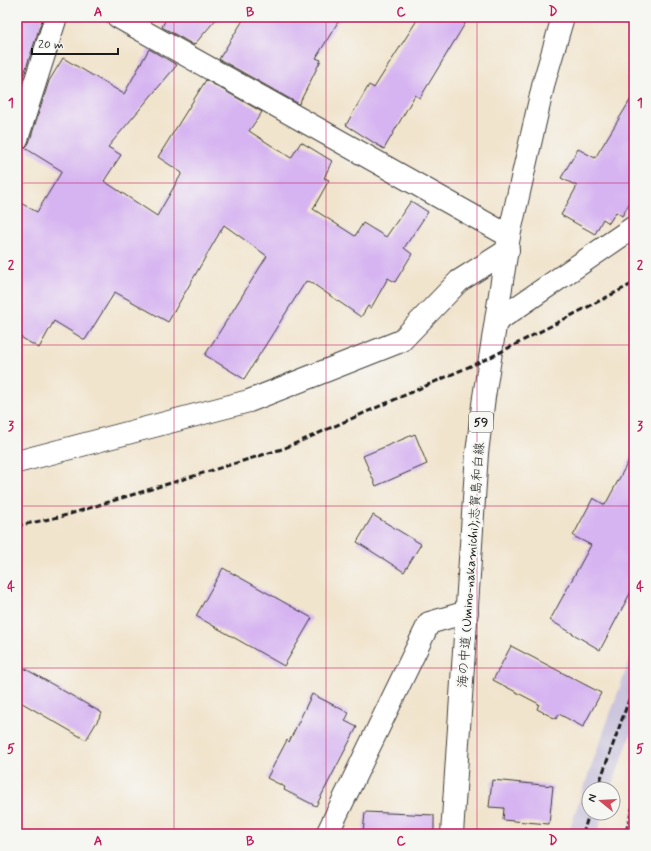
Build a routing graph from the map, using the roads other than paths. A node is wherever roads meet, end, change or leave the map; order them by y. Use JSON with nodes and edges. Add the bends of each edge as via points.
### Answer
{"nodes":[{"id":1,"x":56,"y":17,"type":"edge"},
{"id":2,"x":118,"y":17,"type":"edge"},
{"id":3,"x":563,"y":17,"type":"edge"},
{"id":4,"x":17,"y":139,"type":"edge"},
{"id":5,"x":634,"y":227,"type":"edge"},
{"id":6,"x":509,"y":243,"type":"junction"},
{"id":7,"x":497,"y":321,"type":"junction"},
{"id":8,"x":17,"y":462,"type":"edge"},
{"id":9,"x":467,"y":612,"type":"junction"},
{"id":10,"x":327,"y":834,"type":"edge"},
{"id":11,"x":452,"y":834,"type":"edge"}],
"edges":[{"from":1,"to":4,"type":"street"},
{"from":2,"to":6,"type":"street"},
{"from":3,"to":6,"type":"street","name":"海の中道 (Umino-nakamichi);志賀島和白線","number":"59","via":[[544,82]]},
{"from":5,"to":7,"type":"street"},
{"from":6,"to":7,"type":"street","name":"海の中道 (Umino-nakamichi);志賀島和白線","number":"59"},
{"from":6,"to":8,"type":"street","via":[[459,282],[401,341],[249,401]]},
{"from":7,"to":9,"type":"street","name":"海の中道 (Umino-nakamichi);志賀島和白線","number":"59","via":[[477,452]]},
{"from":9,"to":10,"type":"street","via":[[429,623]]},
{"from":9,"to":11,"type":"street","name":"海の中道 (Umino-nakamichi);志賀島和白線","number":"59"}]}
